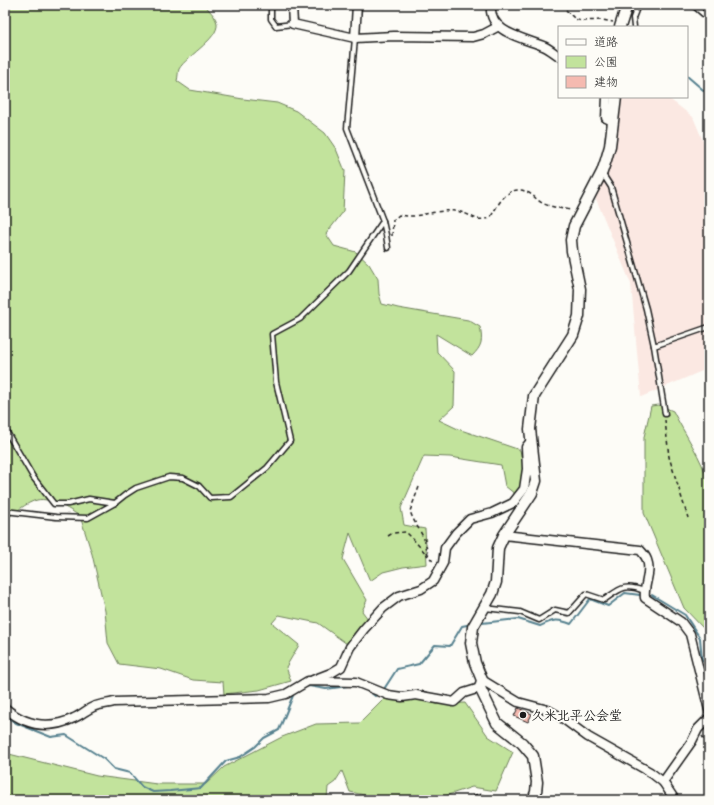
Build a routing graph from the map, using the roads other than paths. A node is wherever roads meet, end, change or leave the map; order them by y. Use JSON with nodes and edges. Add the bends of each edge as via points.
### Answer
{"nodes":[{"id":1,"x":271,"y":5,"type":"edge"},
{"id":2,"x":292,"y":5,"type":"edge"},
{"id":3,"x":357,"y":5,"type":"edge"},
{"id":4,"x":491,"y":5,"type":"edge"},
{"id":5,"x":628,"y":5,"type":"edge"},
{"id":6,"x":638,"y":5,"type":"edge"},
{"id":7,"x":693,"y":5,"type":"edge"},
{"id":8,"x":709,"y":19,"type":"edge"},
{"id":9,"x":293,"y":24,"type":"junction"},
{"id":10,"x":620,"y":25,"type":"edge"},
{"id":11,"x":499,"y":26,"type":"junction"},
{"id":12,"x":634,"y":26,"type":"edge"},
{"id":13,"x":354,"y":38,"type":"junction"},
{"id":14,"x":558,"y":55,"type":"edge"},
{"id":15,"x":607,"y":98,"type":"edge"},
{"id":16,"x":616,"y":98,"type":"edge"},
{"id":17,"x":613,"y":121,"type":"junction"},
{"id":18,"x":602,"y":172,"type":"junction"},
{"id":19,"x":382,"y":221,"type":"junction"},
{"id":20,"x":388,"y":248,"type":"road end"},
{"id":21,"x":709,"y":326,"type":"edge"},
{"id":22,"x":654,"y":346,"type":"junction"},
{"id":23,"x":665,"y":414,"type":"road end"},
{"id":24,"x":5,"y":429,"type":"edge"},
{"id":25,"x":532,"y":441,"type":"junction"},
{"id":26,"x":116,"y":503,"type":"junction"},
{"id":27,"x":5,"y":511,"type":"edge"},
{"id":28,"x":504,"y":535,"type":"junction"},
{"id":29,"x":644,"y":591,"type":"junction"},
{"id":30,"x":483,"y":608,"type":"junction"},
{"id":31,"x":308,"y":681,"type":"junction"},
{"id":32,"x":481,"y":684,"type":"junction"},
{"id":33,"x":5,"y":708,"type":"edge"},
{"id":34,"x":709,"y":710,"type":"edge"},
{"id":35,"x":709,"y":718,"type":"edge"},
{"id":36,"x":663,"y":782,"type":"junction"},
{"id":37,"x":532,"y":800,"type":"edge"},
{"id":38,"x":675,"y":800,"type":"edge"}],
"edges":[{"from":1,"to":9,"type":"lane","via":[[271,19],[276,26]]},
{"from":2,"to":9,"type":"street"},
{"from":3,"to":13,"type":"street"},
{"from":4,"to":11,"type":"street","via":[[493,20]]},
{"from":5,"to":10,"type":"street"},
{"from":6,"to":12,"type":"lane","via":[[633,18]]},
{"from":7,"to":8,"type":"lane"},
{"from":9,"to":13,"type":"street"},
{"from":11,"to":13,"type":"street","via":[[473,37]]},
{"from":11,"to":14,"type":"street","via":[[513,36],[545,46]]},
{"from":13,"to":19,"type":"lane","via":[[347,128]]},
{"from":15,"to":17,"type":"street","via":[[606,118]]},
{"from":16,"to":17,"type":"street"},
{"from":17,"to":18,"type":"street","via":[[610,146]]},
{"from":18,"to":22,"type":"lane","via":[[611,187]]},
{"from":18,"to":25,"type":"street","via":[[581,210],[571,240],[580,289],[579,316],[573,335],[534,396],[530,429]]},
{"from":19,"to":20,"type":"lane"},
{"from":19,"to":26,"type":"lane","via":[[350,271],[300,319],[272,334],[276,382],[290,441],[267,468],[231,496],[210,498],[200,486],[183,478],[169,477],[136,488]]},
{"from":21,"to":22,"type":"lane"},
{"from":22,"to":23,"type":"lane"},
{"from":24,"to":26,"type":"lane","via":[[33,477],[54,504],[89,499]]},
{"from":25,"to":28,"type":"street","via":[[536,481],[532,493]]},
{"from":25,"to":31,"type":"street","via":[[526,447],[527,469],[524,489],[513,503],[492,513],[470,519],[445,548],[443,563],[433,581],[421,589],[399,596],[383,608],[350,647],[341,667]]},
{"from":26,"to":27,"type":"lane","via":[[88,518],[49,517]]},
{"from":28,"to":29,"type":"street","via":[[640,550],[647,560],[649,572]]},
{"from":28,"to":30,"type":"street","via":[[498,548],[496,582]]},
{"from":29,"to":30,"type":"lane","via":[[624,587],[604,600],[586,594],[569,613],[555,610],[538,620],[520,612]]},
{"from":29,"to":34,"type":"street","via":[[645,598],[681,622],[690,634]]},
{"from":30,"to":32,"type":"street","via":[[473,627],[471,643]]},
{"from":31,"to":32,"type":"street","via":[[356,682],[388,695],[416,695],[454,702]]},
{"from":31,"to":33,"type":"street","via":[[286,694],[269,698],[114,702],[94,707],[75,718],[47,725],[27,722]]},
{"from":32,"to":36,"type":"street","via":[[518,702],[548,710],[561,717],[588,737]]},
{"from":32,"to":37,"type":"street","via":[[497,723],[522,743],[533,756],[537,782]]},
{"from":35,"to":36,"type":"street","via":[[698,729]]},
{"from":36,"to":38,"type":"street"}]}
